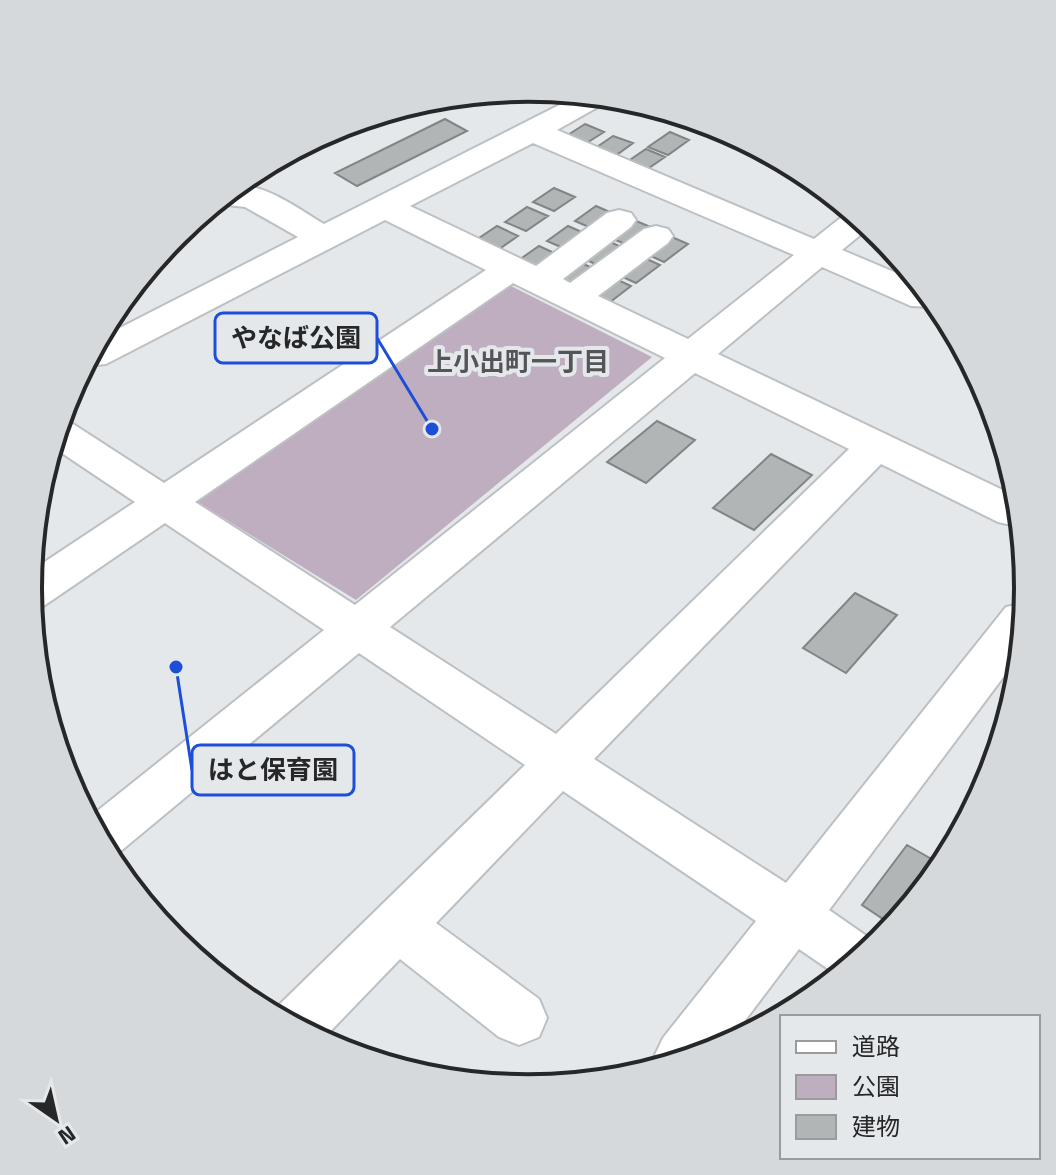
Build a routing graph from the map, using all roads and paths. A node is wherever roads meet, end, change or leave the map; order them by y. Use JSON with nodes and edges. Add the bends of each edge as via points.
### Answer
{"nodes":[{"id":1,"x":582,"y":105,"type":"edge"},
{"id":2,"x":532,"y":131,"type":"junction"},
{"id":3,"x":239,"y":197,"type":"edge"},
{"id":4,"x":385,"y":207,"type":"junction"},
{"id":5,"x":619,"y":220,"type":"dead end"},
{"id":6,"x":852,"y":225,"type":"edge"},
{"id":7,"x":656,"y":236,"type":"dead end"},
{"id":8,"x":323,"y":237,"type":"junction"},
{"id":9,"x":818,"y":253,"type":"junction"},
{"id":10,"x":524,"y":276,"type":"junction"},
{"id":11,"x":916,"y":295,"type":"edge"},
{"id":12,"x":571,"y":299,"type":"junction"},
{"id":13,"x":104,"y":350,"type":"edge"},
{"id":14,"x":690,"y":356,"type":"junction"},
{"id":15,"x":66,"y":438,"type":"edge"},
{"id":16,"x":875,"y":446,"type":"junction"},
{"id":17,"x":162,"y":502,"type":"junction"},
{"id":18,"x":1008,"y":509,"type":"edge"},
{"id":19,"x":42,"y":585,"type":"edge"},
{"id":20,"x":354,"y":628,"type":"junction"},
{"id":21,"x":1012,"y":632,"type":"edge"},
{"id":22,"x":561,"y":762,"type":"junction"},
{"id":23,"x":108,"y":832,"type":"edge"},
{"id":24,"x":791,"y":914,"type":"junction"},
{"id":25,"x":398,"y":926,"type":"junction"},
{"id":26,"x":849,"y":952,"type":"edge"},
{"id":27,"x":305,"y":1018,"type":"edge"},
{"id":28,"x":519,"y":1018,"type":"dead end"},
{"id":29,"x":692,"y":1045,"type":"edge"}],
"edges":[{"from":1,"to":2,"type":"street"},
{"from":2,"to":4,"type":"street"},
{"from":2,"to":9,"type":"street"},
{"from":3,"to":8,"type":"street","via":[[252,197]]},
{"from":4,"to":8,"type":"street"},
{"from":4,"to":10,"type":"street"},
{"from":5,"to":10,"type":"street"},
{"from":6,"to":9,"type":"street"},
{"from":7,"to":12,"type":"street"},
{"from":8,"to":13,"type":"street"},
{"from":9,"to":11,"type":"street"},
{"from":9,"to":14,"type":"street"},
{"from":10,"to":12,"type":"street"},
{"from":10,"to":17,"type":"street"},
{"from":12,"to":14,"type":"street"},
{"from":14,"to":16,"type":"street"},
{"from":14,"to":20,"type":"street"},
{"from":15,"to":17,"type":"street"},
{"from":16,"to":18,"type":"street"},
{"from":16,"to":22,"type":"street"},
{"from":17,"to":19,"type":"street"},
{"from":17,"to":20,"type":"street"},
{"from":20,"to":22,"type":"street"},
{"from":20,"to":23,"type":"street"},
{"from":21,"to":24,"type":"street"},
{"from":22,"to":24,"type":"street"},
{"from":22,"to":25,"type":"street"},
{"from":24,"to":26,"type":"street"},
{"from":24,"to":29,"type":"street"},
{"from":25,"to":27,"type":"street"},
{"from":25,"to":28,"type":"street"}]}
